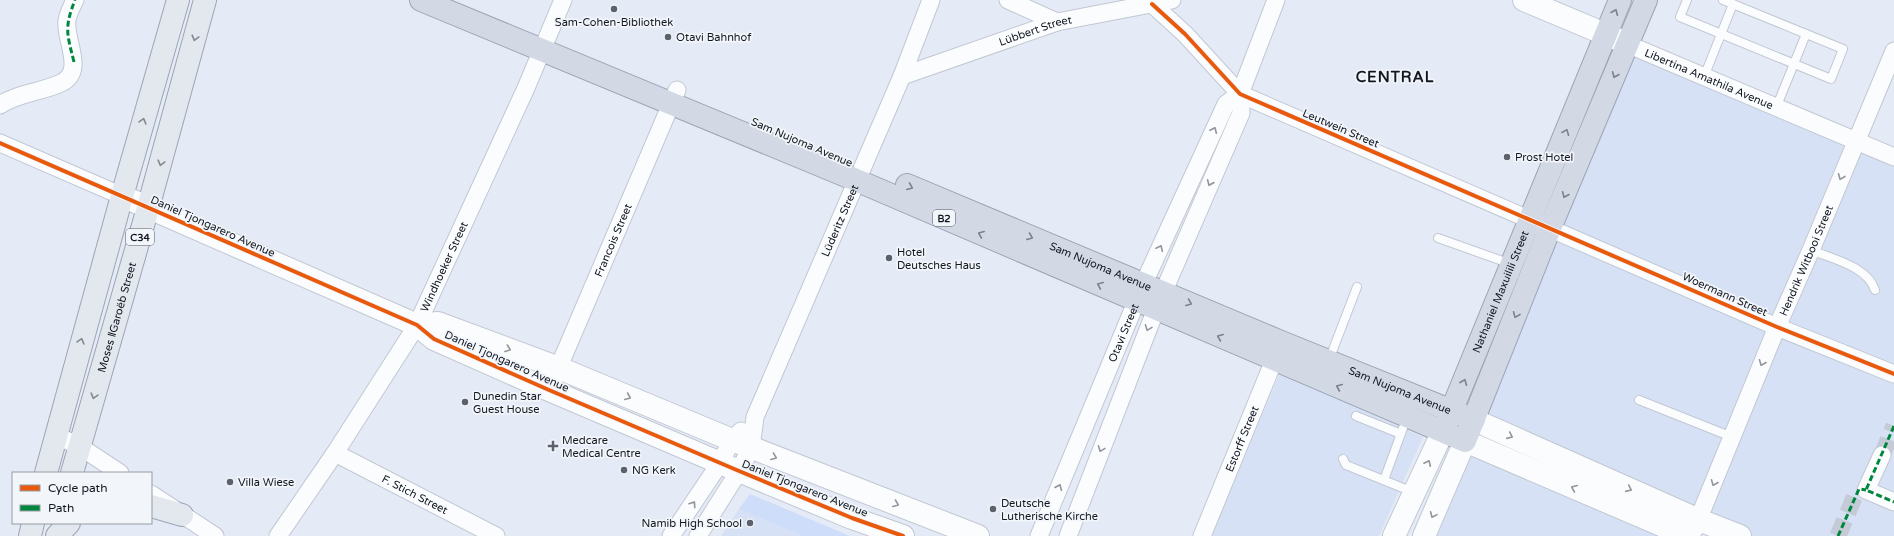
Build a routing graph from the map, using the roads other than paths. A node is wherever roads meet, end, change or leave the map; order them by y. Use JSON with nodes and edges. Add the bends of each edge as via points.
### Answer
{"nodes":[{"id":1,"x":75,"y":0,"type":"edge"},
{"id":2,"x":178,"y":0,"type":"edge"},
{"id":3,"x":205,"y":0,"type":"edge"},
{"id":4,"x":421,"y":0,"type":"edge"},
{"id":5,"x":461,"y":0,"type":"edge"},
{"id":6,"x":563,"y":0,"type":"edge"},
{"id":7,"x":930,"y":0,"type":"edge"},
{"id":8,"x":1008,"y":0,"type":"edge"},
{"id":9,"x":1172,"y":0,"type":"edge"},
{"id":10,"x":1276,"y":0,"type":"edge"},
{"id":11,"x":1524,"y":0,"type":"edge"},
{"id":12,"x":1620,"y":0,"type":"edge"},
{"id":13,"x":1646,"y":0,"type":"edge"},
{"id":14,"x":1687,"y":0,"type":"edge"},
{"id":15,"x":1723,"y":0,"type":"edge"},
{"id":16,"x":1152,"y":4,"type":"junction"},
{"id":17,"x":1733,"y":4,"type":"junction"},
{"id":18,"x":1057,"y":22,"type":"junction"},
{"id":19,"x":1721,"y":34,"type":"junction"},
{"id":20,"x":1806,"y":34,"type":"junction"},
{"id":21,"x":1605,"y":35,"type":"junction"},
{"id":22,"x":546,"y":43,"type":"junction"},
{"id":23,"x":1627,"y":44,"type":"junction"},
{"id":24,"x":1894,"y":51,"type":"edge"},
{"id":25,"x":1794,"y":63,"type":"junction"},
{"id":26,"x":902,"y":76,"type":"junction"},
{"id":27,"x":1704,"y":77,"type":"junction"},
{"id":28,"x":1240,"y":94,"type":"junction"},
{"id":29,"x":674,"y":96,"type":"junction"},
{"id":30,"x":0,"y":105,"type":"edge"},
{"id":31,"x":1776,"y":108,"type":"junction"},
{"id":32,"x":1856,"y":141,"type":"junction"},
{"id":33,"x":0,"y":143,"type":"edge"},
{"id":34,"x":1894,"y":157,"type":"edge"},
{"id":35,"x":859,"y":174,"type":"junction"},
{"id":36,"x":122,"y":196,"type":"junction"},
{"id":37,"x":148,"y":208,"type":"junction"},
{"id":38,"x":1530,"y":220,"type":"junction"},
{"id":39,"x":1550,"y":228,"type":"junction"},
{"id":40,"x":1438,"y":238,"type":"dead end"},
{"id":41,"x":1811,"y":250,"type":"junction"},
{"id":42,"x":1512,"y":264,"type":"junction"},
{"id":43,"x":1357,"y":287,"type":"dead end"},
{"id":44,"x":1875,"y":290,"type":"dead end"},
{"id":45,"x":1150,"y":296,"type":"junction"},
{"id":46,"x":417,"y":325,"type":"junction"},
{"id":47,"x":1777,"y":327,"type":"junction"},
{"id":48,"x":1278,"y":351,"type":"junction"},
{"id":49,"x":1328,"y":361,"type":"junction"},
{"id":50,"x":559,"y":368,"type":"junction"},
{"id":51,"x":1894,"y":374,"type":"edge"},
{"id":52,"x":550,"y":390,"type":"junction"},
{"id":53,"x":1639,"y":400,"type":"dead end"},
{"id":54,"x":1452,"y":411,"type":"junction"},
{"id":55,"x":1474,"y":420,"type":"junction"},
{"id":56,"x":1404,"y":425,"type":"junction"},
{"id":57,"x":1443,"y":431,"type":"junction"},
{"id":58,"x":55,"y":435,"type":"junction"},
{"id":59,"x":1732,"y":437,"type":"junction"},
{"id":60,"x":1465,"y":441,"type":"junction"},
{"id":61,"x":741,"y":444,"type":"junction"},
{"id":62,"x":79,"y":446,"type":"junction"},
{"id":63,"x":335,"y":453,"type":"junction"},
{"id":64,"x":1882,"y":455,"type":"tunnel mouth"},
{"id":65,"x":1343,"y":459,"type":"dead end"},
{"id":66,"x":729,"y":467,"type":"junction"},
{"id":67,"x":46,"y":472,"type":"edge"},
{"id":68,"x":72,"y":472,"type":"edge"},
{"id":69,"x":118,"y":472,"type":"edge"},
{"id":70,"x":1384,"y":480,"type":"junction"},
{"id":71,"x":1414,"y":493,"type":"junction"},
{"id":72,"x":152,"y":495,"type":"edge"},
{"id":73,"x":1894,"y":502,"type":"edge"},
{"id":74,"x":152,"y":506,"type":"edge"},
{"id":75,"x":182,"y":515,"type":"junction"},
{"id":76,"x":33,"y":524,"type":"edge"},
{"id":77,"x":58,"y":524,"type":"edge"},
{"id":78,"x":68,"y":524,"type":"edge"},
{"id":79,"x":1692,"y":531,"type":"edge"},
{"id":80,"x":30,"y":536,"type":"edge"},
{"id":81,"x":54,"y":536,"type":"edge"},
{"id":82,"x":57,"y":536,"type":"edge"},
{"id":83,"x":215,"y":536,"type":"edge"},
{"id":84,"x":278,"y":536,"type":"edge"},
{"id":85,"x":496,"y":536,"type":"edge"},
{"id":86,"x":671,"y":536,"type":"edge"},
{"id":87,"x":698,"y":536,"type":"edge"},
{"id":88,"x":903,"y":536,"type":"edge"},
{"id":89,"x":978,"y":536,"type":"edge"},
{"id":90,"x":1039,"y":536,"type":"edge"},
{"id":91,"x":1068,"y":536,"type":"edge"},
{"id":92,"x":1202,"y":536,"type":"edge"},
{"id":93,"x":1394,"y":536,"type":"edge"},
{"id":94,"x":1424,"y":536,"type":"edge"},
{"id":95,"x":1740,"y":536,"type":"edge"}],
"edges":[{"from":1,"to":30,"type":"street","via":[[67,20],[74,62],[73,71],[63,82]]},
{"from":36,"to":2,"type":"main road","number":"C34","one_way":true},
{"from":3,"to":37,"type":"main road","name":"Moses ǁGaroëb Street","number":"C34","one_way":true},
{"from":4,"to":22,"type":"highway","name":"Sam Nujoma Avenue","number":"B2"},
{"from":5,"to":22,"type":"highway","name":"Sam Nujoma Avenue","number":"B2"},
{"from":6,"to":22,"type":"street","name":"Windhoeker Street"},
{"from":7,"to":26,"type":"street","name":"Lüderitz Street"},
{"from":8,"to":18,"type":"street"},
{"from":9,"to":16,"type":"street","name":"Lübbert Street"},
{"from":10,"to":28,"type":"street","name":"Otavi Street"},
{"from":11,"to":21,"type":"street","name":"Libertina Amathila Avenue"},
{"from":21,"to":12,"type":"highway","name":"Nathaniel Maxuilili Street","one_way":true},
{"from":13,"to":23,"type":"highway","name":"Nathaniel Maxuilili Street"},
{"from":14,"to":19,"type":"lane","via":[[1680,17]]},
{"from":15,"to":17,"type":"lane"},
{"from":16,"to":18,"type":"street","name":"Lübbert Street"},
{"from":16,"to":28,"type":"street","name":"Leutwein Street","via":[[1185,34]]},
{"from":17,"to":19,"type":"lane"},
{"from":17,"to":20,"type":"lane"},
{"from":18,"to":26,"type":"street","name":"Lübbert Street"},
{"from":19,"to":25,"type":"lane"},
{"from":19,"to":27,"type":"lane"},
{"from":20,"to":25,"type":"lane"},
{"from":20,"to":25,"type":"lane","via":[[1843,49],[1831,80]]},
{"from":21,"to":23,"type":"street","name":"Libertina Amathila Avenue"},
{"from":38,"to":21,"type":"highway","name":"Nathaniel Maxuilili Street","one_way":true},
{"from":22,"to":29,"type":"highway","name":"Sam Nujoma Avenue","number":"B2"},
{"from":22,"to":46,"type":"street","name":"Windhoeker Street"},
{"from":23,"to":27,"type":"street","name":"Libertina Amathila Avenue"},
{"from":23,"to":39,"type":"highway","name":"Nathaniel Maxuilili Street","one_way":true},
{"from":24,"to":32,"type":"street","name":"Hendrik Witbooi Street"},
{"from":25,"to":31,"type":"lane"},
{"from":26,"to":35,"type":"street","name":"Lüderitz Street"},
{"from":27,"to":31,"type":"street","name":"Libertina Amathila Avenue"},
{"from":28,"to":38,"type":"street","name":"Leutwein Street"},
{"from":28,"to":45,"type":"street","name":"Otavi Street","via":[[1226,104]]},
{"from":29,"to":35,"type":"highway","name":"Sam Nujoma Avenue","number":"B2"},
{"from":29,"to":50,"type":"street","name":"Francois Street"},
{"from":31,"to":32,"type":"street","name":"Libertina Amathila Avenue"},
{"from":32,"to":34,"type":"street","name":"Libertina Amathila Avenue"},
{"from":32,"to":41,"type":"street","name":"Hendrik Witbooi Street","one_way":true},
{"from":33,"to":36,"type":"street","name":"Daniel Tjongarero Avenue"},
{"from":35,"to":45,"type":"highway","name":"Sam Nujoma Avenue","number":"B2"},
{"from":35,"to":61,"type":"street","name":"Lüderitz Street","via":[[756,417]]},
{"from":36,"to":37,"type":"street","name":"Daniel Tjongarero Avenue"},
{"from":58,"to":36,"type":"main road","number":"C34","one_way":true},
{"from":37,"to":46,"type":"street","name":"Daniel Tjongarero Avenue"},
{"from":37,"to":62,"type":"main road","name":"Moses ǁGaroëb Street","number":"C34","one_way":true},
{"from":38,"to":39,"type":"street","name":"Leutwein Street"},
{"from":38,"to":42,"type":"highway","name":"Nathaniel Maxuilili Street"},
{"from":39,"to":47,"type":"street","name":"Woermann Street"},
{"from":39,"to":55,"type":"highway","name":"Nathaniel Maxuilili Street","one_way":true},
{"from":40,"to":42,"type":"lane"},
{"from":41,"to":44,"type":"lane","via":[[1864,274],[1872,281]]},
{"from":41,"to":47,"type":"street","name":"Hendrik Witbooi Street"},
{"from":54,"to":42,"type":"highway","name":"Nathaniel Maxuilili Street","one_way":true},
{"from":43,"to":49,"type":"lane"},
{"from":45,"to":48,"type":"highway","name":"Sam Nujoma Avenue","number":"B2"},
{"from":90,"to":45,"type":"street","name":"Otavi Street","one_way":true},
{"from":45,"to":91,"type":"street","name":"Otavi Street","one_way":true},
{"from":46,"to":50,"type":"street","name":"Daniel Tjongarero Avenue","one_way":true,"via":[[438,323]]},
{"from":46,"to":52,"type":"street","name":"Daniel Tjongarero Avenue","via":[[434,339]]},
{"from":46,"to":63,"type":"street","name":"Windhoeker Street"},
{"from":47,"to":51,"type":"street","name":"Woermann Street"},
{"from":47,"to":59,"type":"street","name":"Hendrik Witbooi Street","one_way":true},
{"from":48,"to":49,"type":"highway","name":"Sam Nujoma Avenue","number":"B2"},
{"from":56,"to":48,"type":"highway","name":"Sam Nujoma Avenue","number":"B2","one_way":true,"via":[[1358,409]]},
{"from":48,"to":92,"type":"street","name":"Estorff Street"},
{"from":49,"to":54,"type":"highway","name":"Sam Nujoma Avenue","number":"B2"},
{"from":50,"to":52,"type":"street","name":"Francois Street"},
{"from":50,"to":61,"type":"street","name":"Daniel Tjongarero Avenue","one_way":true},
{"from":52,"to":66,"type":"street","name":"Daniel Tjongarero Avenue"},
{"from":53,"to":59,"type":"lane"},
{"from":54,"to":55,"type":"highway","name":"Sam Nujoma Avenue","number":"B2"},
{"from":54,"to":57,"type":"highway","name":"Nathaniel Maxuilili Street"},
{"from":55,"to":60,"type":"highway","name":"Nathaniel Maxuilili Street"},
{"from":55,"to":79,"type":"street","name":"Sam Nujoma Avenue","one_way":true},
{"from":56,"to":57,"type":"highway","name":"Sam Nujoma Avenue","number":"B2"},
{"from":56,"to":70,"type":"lane"},
{"from":57,"to":60,"type":"highway","name":"Sam Nujoma Avenue","number":"B2"},
{"from":71,"to":57,"type":"street","name":"Nathaniel Maxuilili Street","one_way":true},
{"from":58,"to":62,"type":"street"},
{"from":58,"to":67,"type":"main road","number":"C34"},
{"from":59,"to":79,"type":"street","name":"Hendrik Witbooi Street","one_way":true},
{"from":79,"to":60,"type":"street","name":"Sam Nujoma Avenue","one_way":true},
{"from":60,"to":94,"type":"street","name":"Nathaniel Maxuilili Street","one_way":true},
{"from":61,"to":66,"type":"street","name":"Lüderitz Street"},
{"from":61,"to":89,"type":"street","name":"Daniel Tjongarero Avenue","one_way":true},
{"from":62,"to":68,"type":"main road","name":"Moses ǁGaroëb Street","number":"C34"},
{"from":62,"to":69,"type":"street"},
{"from":63,"to":84,"type":"street","name":"Windhoeker Street"},
{"from":63,"to":85,"type":"street","name":"F. Stich Street"},
{"from":64,"to":73,"type":"street","via":[[1861,492]]},
{"from":65,"to":70,"type":"lane","via":[[1346,465]]},
{"from":86,"to":66,"type":"street","name":"Lüderitz Street","one_way":true},
{"from":66,"to":87,"type":"street","name":"Lüderitz Street"},
{"from":66,"to":88,"type":"street","name":"Daniel Tjongarero Avenue","via":[[852,518]]},
{"from":70,"to":71,"type":"lane"},
{"from":71,"to":93,"type":"street","name":"Nathaniel Maxuilili Street"},
{"from":72,"to":75,"type":"street"},
{"from":74,"to":75,"type":"main road"},
{"from":75,"to":83,"type":"street"},
{"from":76,"to":80,"type":"main road"},
{"from":77,"to":81,"type":"main road"},
{"from":78,"to":82,"type":"main road"},
{"from":79,"to":95,"type":"street","name":"Sam Nujoma Avenue"}]}
